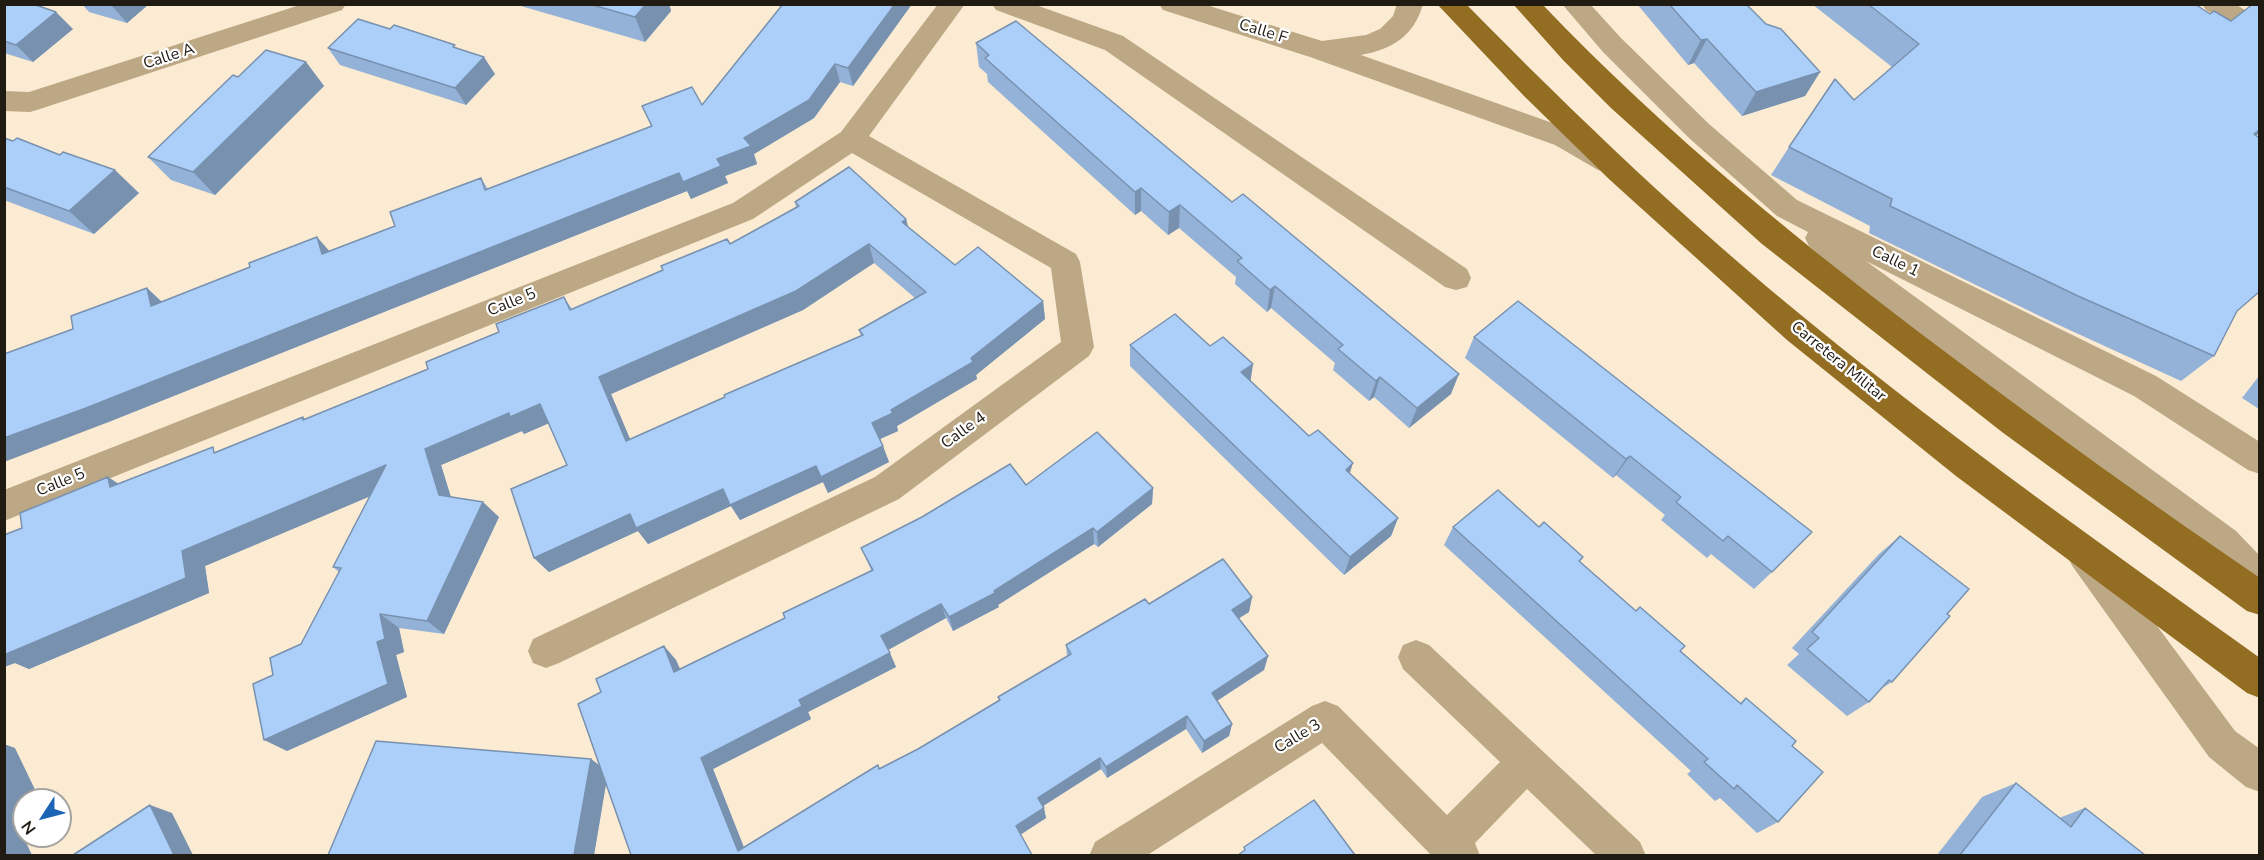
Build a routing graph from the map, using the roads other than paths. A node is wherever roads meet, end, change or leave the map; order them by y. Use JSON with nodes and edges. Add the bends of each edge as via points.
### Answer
{"nodes":[{"id":1,"x":333,"y":4,"type":"edge"},
{"id":2,"x":952,"y":4,"type":"edge"},
{"id":3,"x":1005,"y":4,"type":"edge"},
{"id":4,"x":1172,"y":4,"type":"edge"},
{"id":5,"x":1410,"y":4,"type":"edge"},
{"id":6,"x":1450,"y":4,"type":"edge"},
{"id":7,"x":1526,"y":4,"type":"edge"},
{"id":8,"x":1575,"y":4,"type":"edge"},
{"id":9,"x":2215,"y":4,"type":"edge"},
{"id":10,"x":2259,"y":32,"type":"edge"},
{"id":11,"x":1319,"y":50,"type":"junction"},
{"id":12,"x":4,"y":101,"type":"edge"},
{"id":13,"x":850,"y":139,"type":"junction"},
{"id":14,"x":1608,"y":162,"type":"junction"},
{"id":15,"x":1787,"y":208,"type":"junction"},
{"id":16,"x":1456,"y":278,"type":"dead end"},
{"id":17,"x":2259,"y":460,"type":"edge"},
{"id":18,"x":4,"y":506,"type":"edge"},
{"id":19,"x":2080,"y":549,"type":"junction"},
{"id":20,"x":2259,"y":582,"type":"edge"},
{"id":21,"x":2259,"y":599,"type":"edge"},
{"id":22,"x":546,"y":651,"type":"dead end"},
{"id":23,"x":1416,"y":657,"type":"dead end"},
{"id":24,"x":2259,"y":680,"type":"edge"},
{"id":25,"x":1527,"y":762,"type":"junction"},
{"id":26,"x":2259,"y":773,"type":"edge"},
{"id":27,"x":1454,"y":849,"type":"edge"},
{"id":28,"x":1109,"y":855,"type":"edge"},
{"id":29,"x":1626,"y":855,"type":"edge"}],
"edges":[{"from":1,"to":12,"type":"street","name":"Calle A","via":[[30,102]]},
{"from":2,"to":13,"type":"street","name":"Calle 5"},
{"from":3,"to":16,"type":"street","via":[[1114,43]]},
{"from":4,"to":11,"type":"street","name":"Calle F"},
{"from":5,"to":11,"type":"street","via":[[1401,26],[1387,39],[1363,47]]},
{"from":6,"to":14,"type":"main road","name":"Carretera Militar"},
{"from":7,"to":21,"type":"main road","via":[[1635,115],[1767,234],[2101,488]]},
{"from":8,"to":15,"type":"street","name":"Calle 1","via":[[1699,131]]},
{"from":9,"to":10,"type":"street"},
{"from":11,"to":14,"type":"street","name":"Calle F","via":[[1565,138]]},
{"from":13,"to":18,"type":"street","name":"Calle 5","via":[[743,211]]},
{"from":13,"to":22,"type":"street","name":"Calle 4","via":[[1065,262],[1078,347],[887,488]]},
{"from":14,"to":19,"type":"main road","name":"Carretera Militar","via":[[1799,332]]},
{"from":15,"to":17,"type":"street","name":"Calle 1","via":[[2145,387]]},
{"from":15,"to":20,"type":"street","via":[[1856,270],[2224,542]]},
{"from":19,"to":24,"type":"main road","name":"Carretera Militar"},
{"from":19,"to":26,"type":"street","via":[[2222,744]]},
{"from":23,"to":25,"type":"street"},
{"from":25,"to":27,"type":"street"},
{"from":25,"to":29,"type":"street"},
{"from":27,"to":28,"type":"street","name":"Calle 3","via":[[1325,719]]}]}
